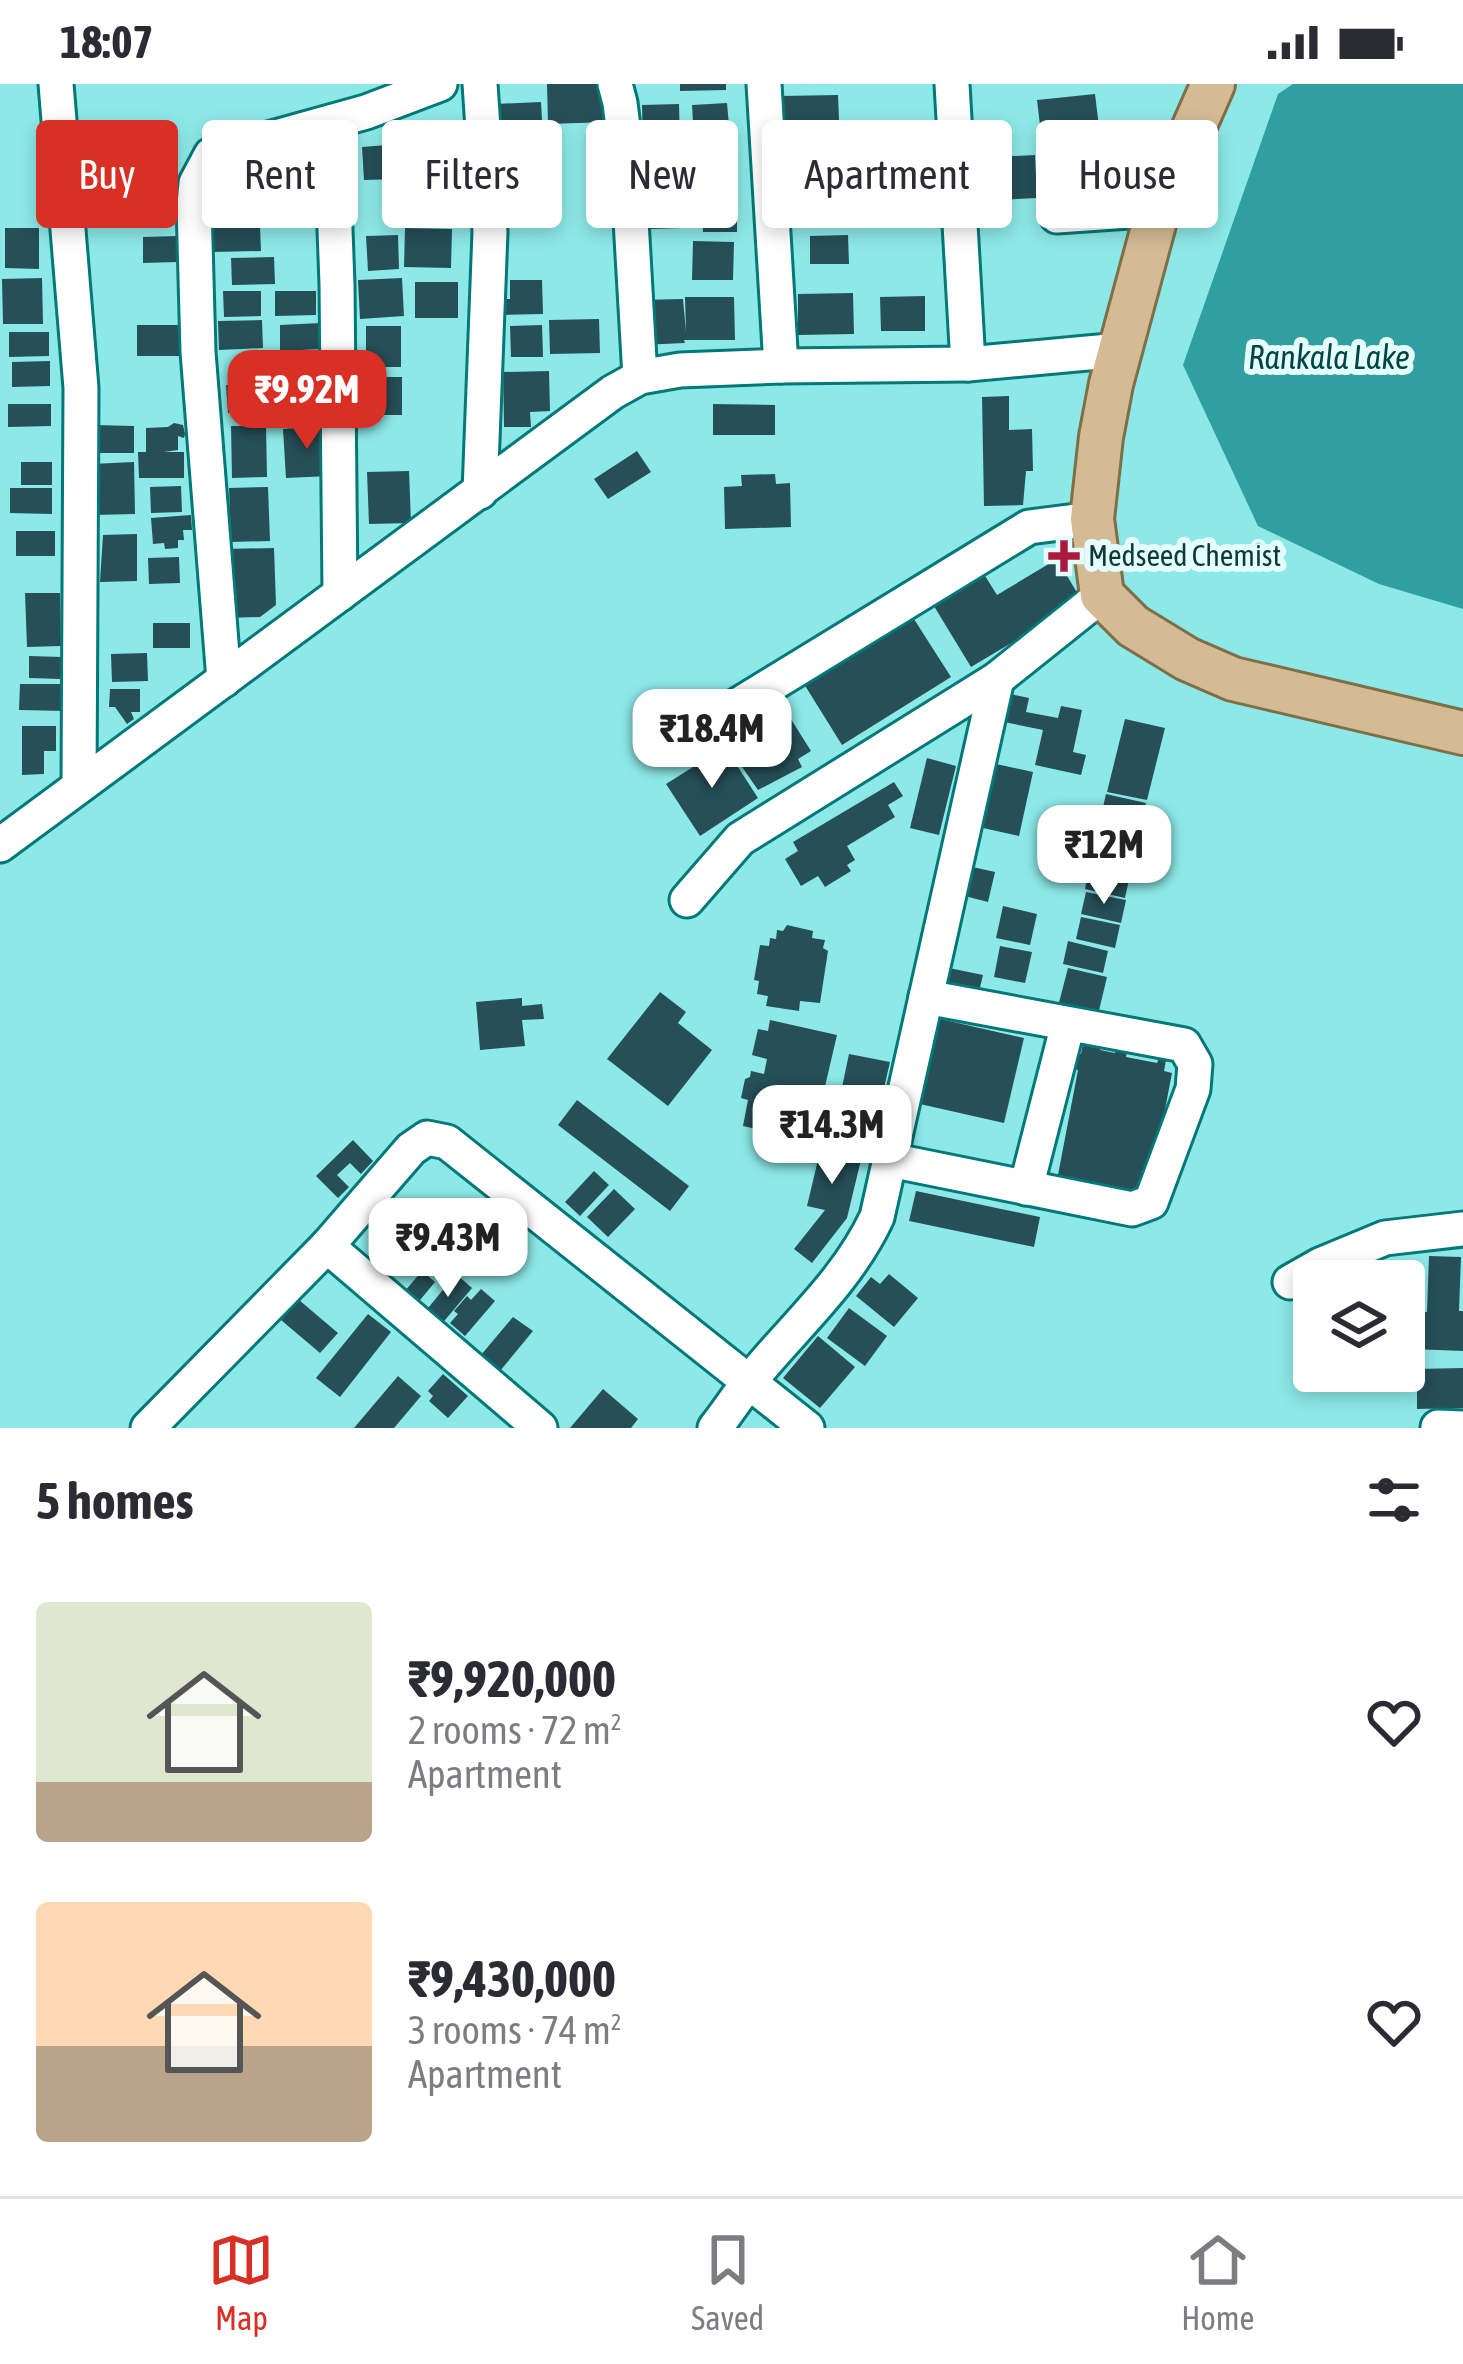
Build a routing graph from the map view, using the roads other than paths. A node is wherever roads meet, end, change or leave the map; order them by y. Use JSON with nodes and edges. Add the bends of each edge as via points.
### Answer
{"nodes":[{"id":1,"x":56,"y":84,"type":"edge"},
{"id":2,"x":440,"y":84,"type":"edge"},
{"id":3,"x":480,"y":84,"type":"edge"},
{"id":4,"x":615,"y":84,"type":"edge"},
{"id":5,"x":764,"y":84,"type":"edge"},
{"id":6,"x":952,"y":84,"type":"edge"},
{"id":7,"x":1213,"y":84,"type":"edge"},
{"id":8,"x":338,"y":120,"type":"edge"},
{"id":9,"x":1197,"y":120,"type":"edge"},
{"id":10,"x":202,"y":172,"type":"edge"},
{"id":11,"x":335,"y":228,"type":"edge"},
{"id":12,"x":1153,"y":228,"type":"edge"},
{"id":13,"x":1120,"y":350,"type":"junction"},
{"id":14,"x":968,"y":364,"type":"junction"},
{"id":15,"x":781,"y":366,"type":"junction"},
{"id":16,"x":640,"y":376,"type":"junction"},
{"id":17,"x":480,"y":492,"type":"junction"},
{"id":18,"x":1092,"y":519,"type":"junction"},
{"id":19,"x":340,"y":594,"type":"junction"},
{"id":20,"x":1102,"y":595,"type":"junction"},
{"id":21,"x":997,"y":679,"type":"junction"},
{"id":22,"x":224,"y":680,"type":"junction"},
{"id":23,"x":694,"y":732,"type":"dead end"},
{"id":24,"x":1463,"y":733,"type":"edge"},
{"id":25,"x":79,"y":786,"type":"junction"},
{"id":26,"x":0,"y":845,"type":"edge"},
{"id":27,"x":687,"y":900,"type":"dead end"},
{"id":28,"x":926,"y":997,"type":"junction"},
{"id":29,"x":1068,"y":1024,"type":"junction"},
{"id":30,"x":890,"y":1160,"type":"junction"},
{"id":31,"x":1026,"y":1187,"type":"junction"},
{"id":32,"x":1463,"y":1229,"type":"edge"},
{"id":33,"x":327,"y":1246,"type":"junction"},
{"id":34,"x":1290,"y":1282,"type":"dead end"},
{"id":35,"x":750,"y":1381,"type":"junction"},
{"id":36,"x":1438,"y":1427,"type":"edge"},
{"id":37,"x":148,"y":1428,"type":"edge"},
{"id":38,"x":540,"y":1428,"type":"edge"},
{"id":39,"x":716,"y":1428,"type":"edge"},
{"id":40,"x":806,"y":1428,"type":"edge"},
{"id":41,"x":1463,"y":1428,"type":"edge"}],
"edges":[{"from":1,"to":25,"type":"street","via":[[81,388]]},
{"from":2,"to":8,"type":"street"},
{"from":3,"to":17,"type":"street","via":[[490,232]]},
{"from":4,"to":16,"type":"street"},
{"from":5,"to":15,"type":"street"},
{"from":6,"to":14,"type":"street"},
{"from":7,"to":9,"type":"main road"},
{"from":10,"to":22,"type":"street","via":[[194,204],[197,352]]},
{"from":11,"to":19,"type":"street"},
{"from":12,"to":13,"type":"main road"},
{"from":13,"to":14,"type":"street"},
{"from":13,"to":18,"type":"main road"},
{"from":14,"to":15,"type":"street"},
{"from":15,"to":16,"type":"street"},
{"from":16,"to":17,"type":"street"},
{"from":17,"to":19,"type":"street"},
{"from":18,"to":20,"type":"main road"},
{"from":18,"to":23,"type":"street","via":[[1028,527]]},
{"from":19,"to":22,"type":"street"},
{"from":20,"to":21,"type":"street"},
{"from":20,"to":24,"type":"main road","via":[[1133,626],[1233,679]]},
{"from":21,"to":27,"type":"street","via":[[740,838]]},
{"from":21,"to":28,"type":"street"},
{"from":22,"to":25,"type":"street"},
{"from":25,"to":26,"type":"street"},
{"from":28,"to":29,"type":"street"},
{"from":28,"to":30,"type":"street"},
{"from":29,"to":31,"type":"street"},
{"from":29,"to":31,"type":"street","via":[[1184,1046],[1195,1064],[1193,1089],[1151,1202],[1132,1209]]},
{"from":30,"to":31,"type":"street"},
{"from":30,"to":35,"type":"street","via":[[866,1240]]},
{"from":32,"to":34,"type":"street","via":[[1385,1238]]},
{"from":33,"to":35,"type":"street","via":[[411,1149],[428,1138],[447,1142]]},
{"from":33,"to":37,"type":"street"},
{"from":33,"to":38,"type":"street"},
{"from":35,"to":39,"type":"street"},
{"from":35,"to":40,"type":"street"},
{"from":36,"to":41,"type":"street"}]}
